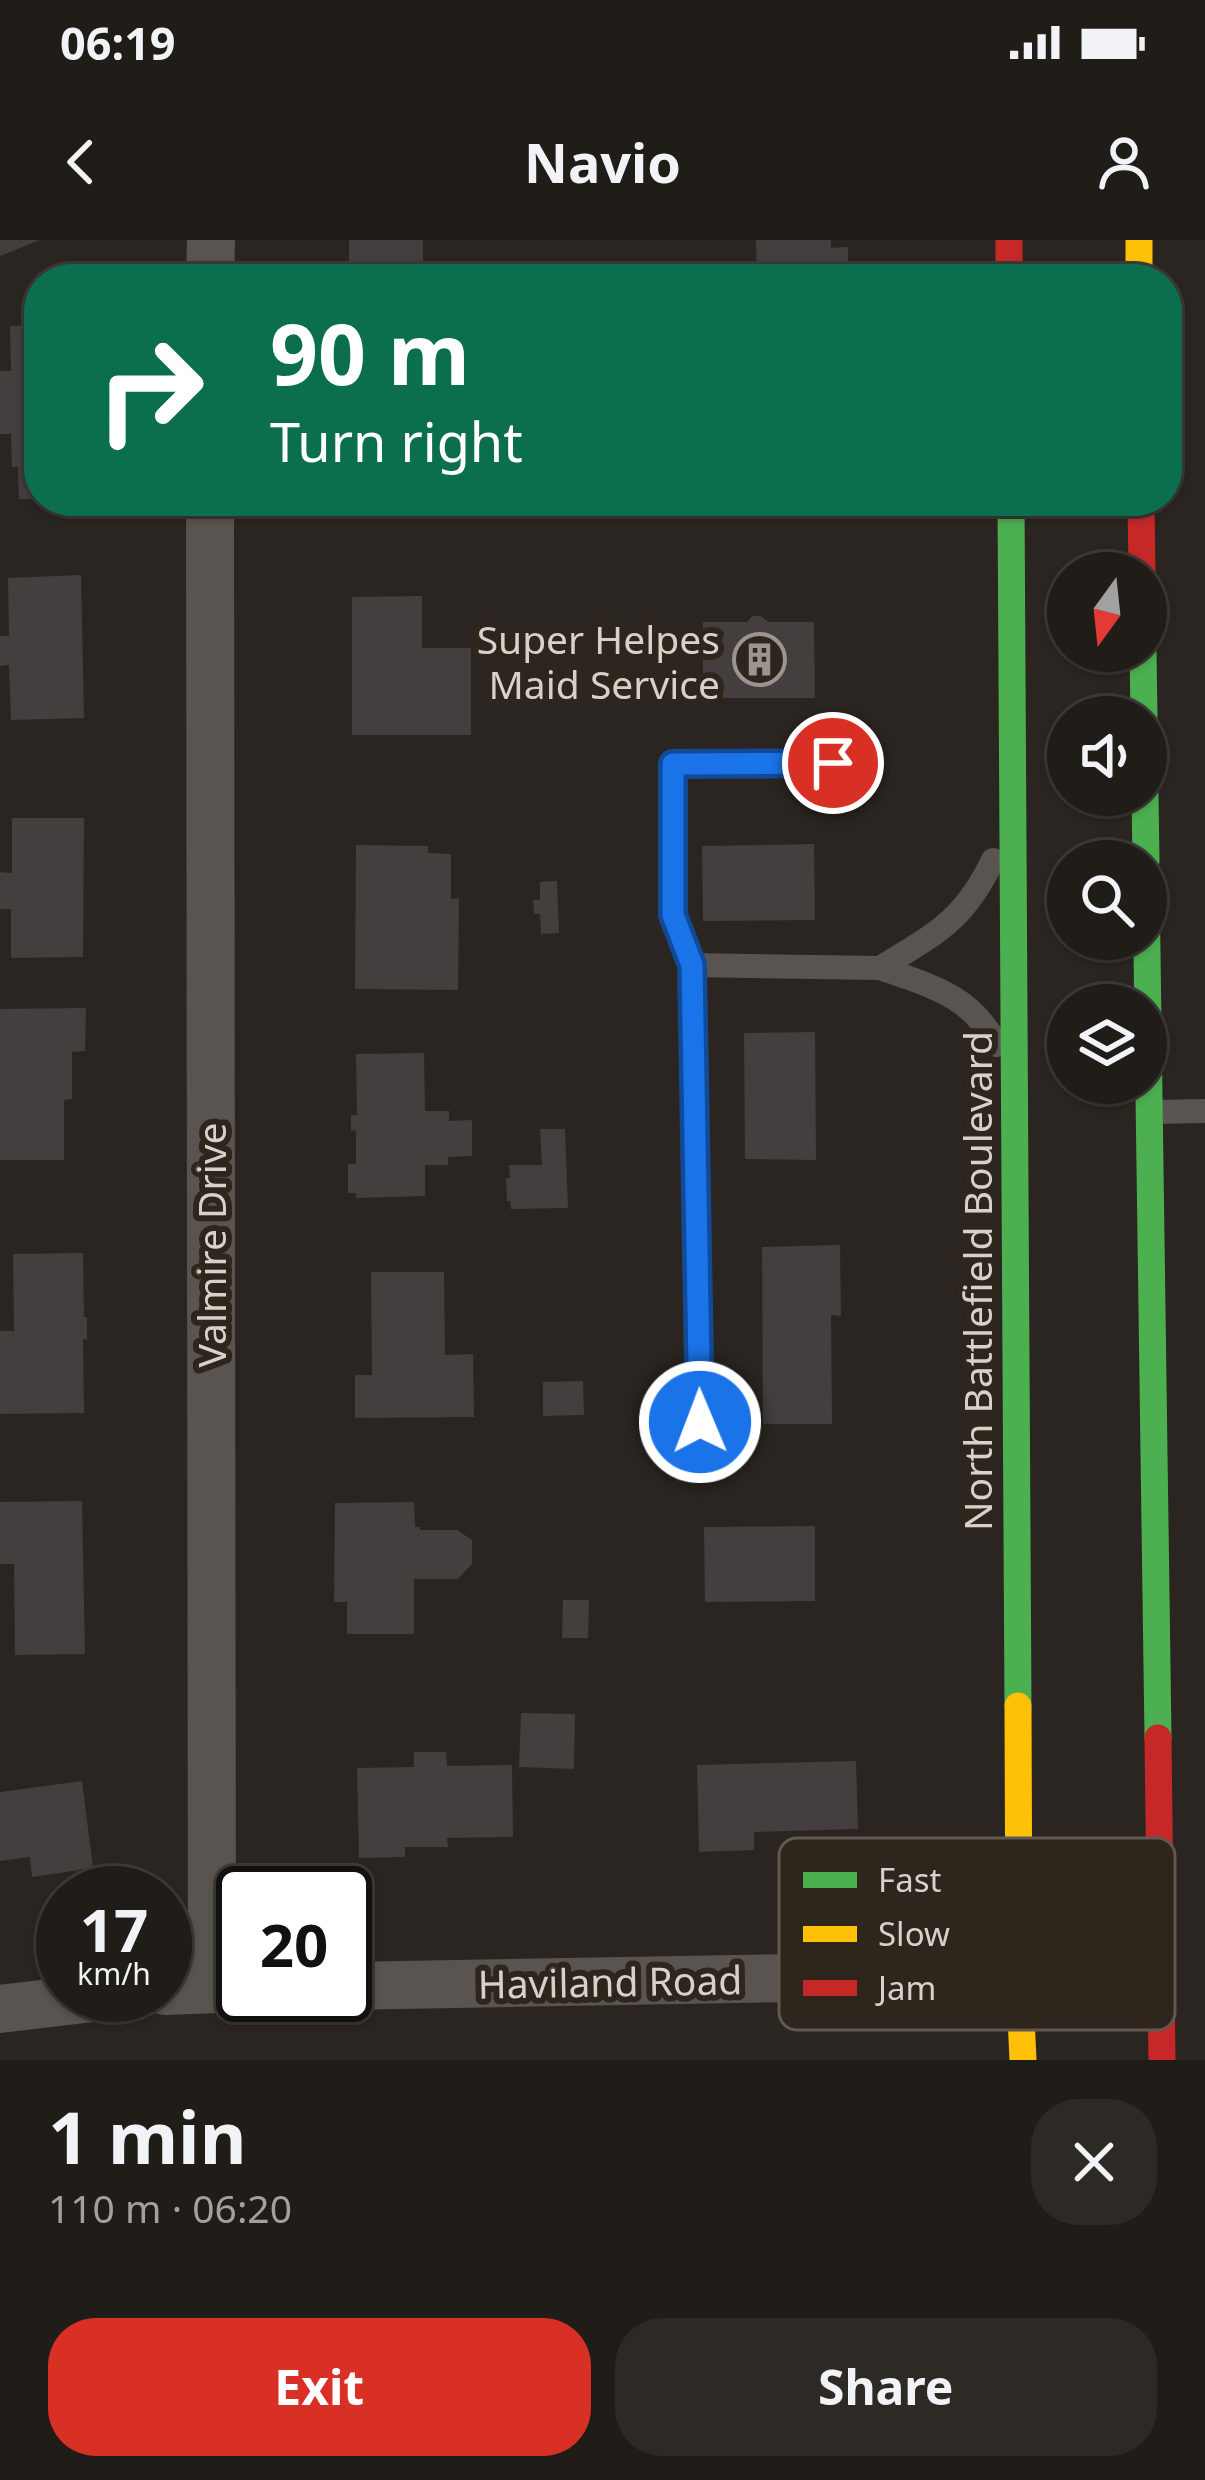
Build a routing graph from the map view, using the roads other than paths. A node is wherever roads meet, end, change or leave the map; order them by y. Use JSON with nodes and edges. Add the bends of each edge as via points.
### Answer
{"nodes":[{"id":1,"x":210,"y":516,"type":"edge"},
{"id":2,"x":1011,"y":516,"type":"edge"},
{"id":3,"x":1141,"y":516,"type":"edge"},
{"id":4,"x":1142,"y":552,"type":"edge"},
{"id":5,"x":833,"y":763,"type":"dead end"},
{"id":6,"x":1012,"y":820,"type":"junction"},
{"id":7,"x":1147,"y":960,"type":"edge"},
{"id":8,"x":692,"y":965,"type":"junction"},
{"id":9,"x":880,"y":968,"type":"junction"},
{"id":10,"x":1014,"y":1078,"type":"junction"},
{"id":11,"x":1205,"y":1111,"type":"edge"},
{"id":12,"x":1149,"y":1112,"type":"junction"},
{"id":13,"x":700,"y":1422,"type":"dead end"},
{"id":14,"x":1018,"y":1838,"type":"edge"},
{"id":15,"x":1169,"y":1838,"type":"edge"},
{"id":16,"x":779,"y":1978,"type":"edge"},
{"id":17,"x":372,"y":1986,"type":"edge"},
{"id":18,"x":207,"y":1989,"type":"edge"},
{"id":19,"x":36,"y":2005,"type":"edge"},
{"id":20,"x":0,"y":2009,"type":"edge"},
{"id":21,"x":1022,"y":2030,"type":"edge"},
{"id":22,"x":1165,"y":2030,"type":"edge"},
{"id":23,"x":1023,"y":2060,"type":"edge"},
{"id":24,"x":1162,"y":2060,"type":"edge"}],
"edges":[{"from":1,"to":18,"type":"street","name":"Valmire Drive"},
{"from":2,"to":6,"type":"main road","name":"North Battlefield Boulevard"},
{"from":3,"to":4,"type":"main road"},
{"from":5,"to":8,"type":"lane","via":[[673,764],[673,915]]},
{"from":6,"to":9,"type":"lane","via":[[978,892],[948,926]]},
{"from":6,"to":10,"type":"main road","name":"North Battlefield Boulevard"},
{"from":7,"to":12,"type":"main road"},
{"from":8,"to":9,"type":"lane"},
{"from":8,"to":13,"type":"lane"},
{"from":9,"to":10,"type":"lane","via":[[949,992],[985,1022]]},
{"from":10,"to":14,"type":"main road","name":"North Battlefield Boulevard"},
{"from":11,"to":12,"type":"lane"},
{"from":12,"to":15,"type":"main road"},
{"from":16,"to":17,"type":"street","name":"Haviland Road"},
{"from":19,"to":20,"type":"street"},
{"from":21,"to":23,"type":"main road","name":"North Battlefield Boulevard"},
{"from":22,"to":24,"type":"main road"}]}
